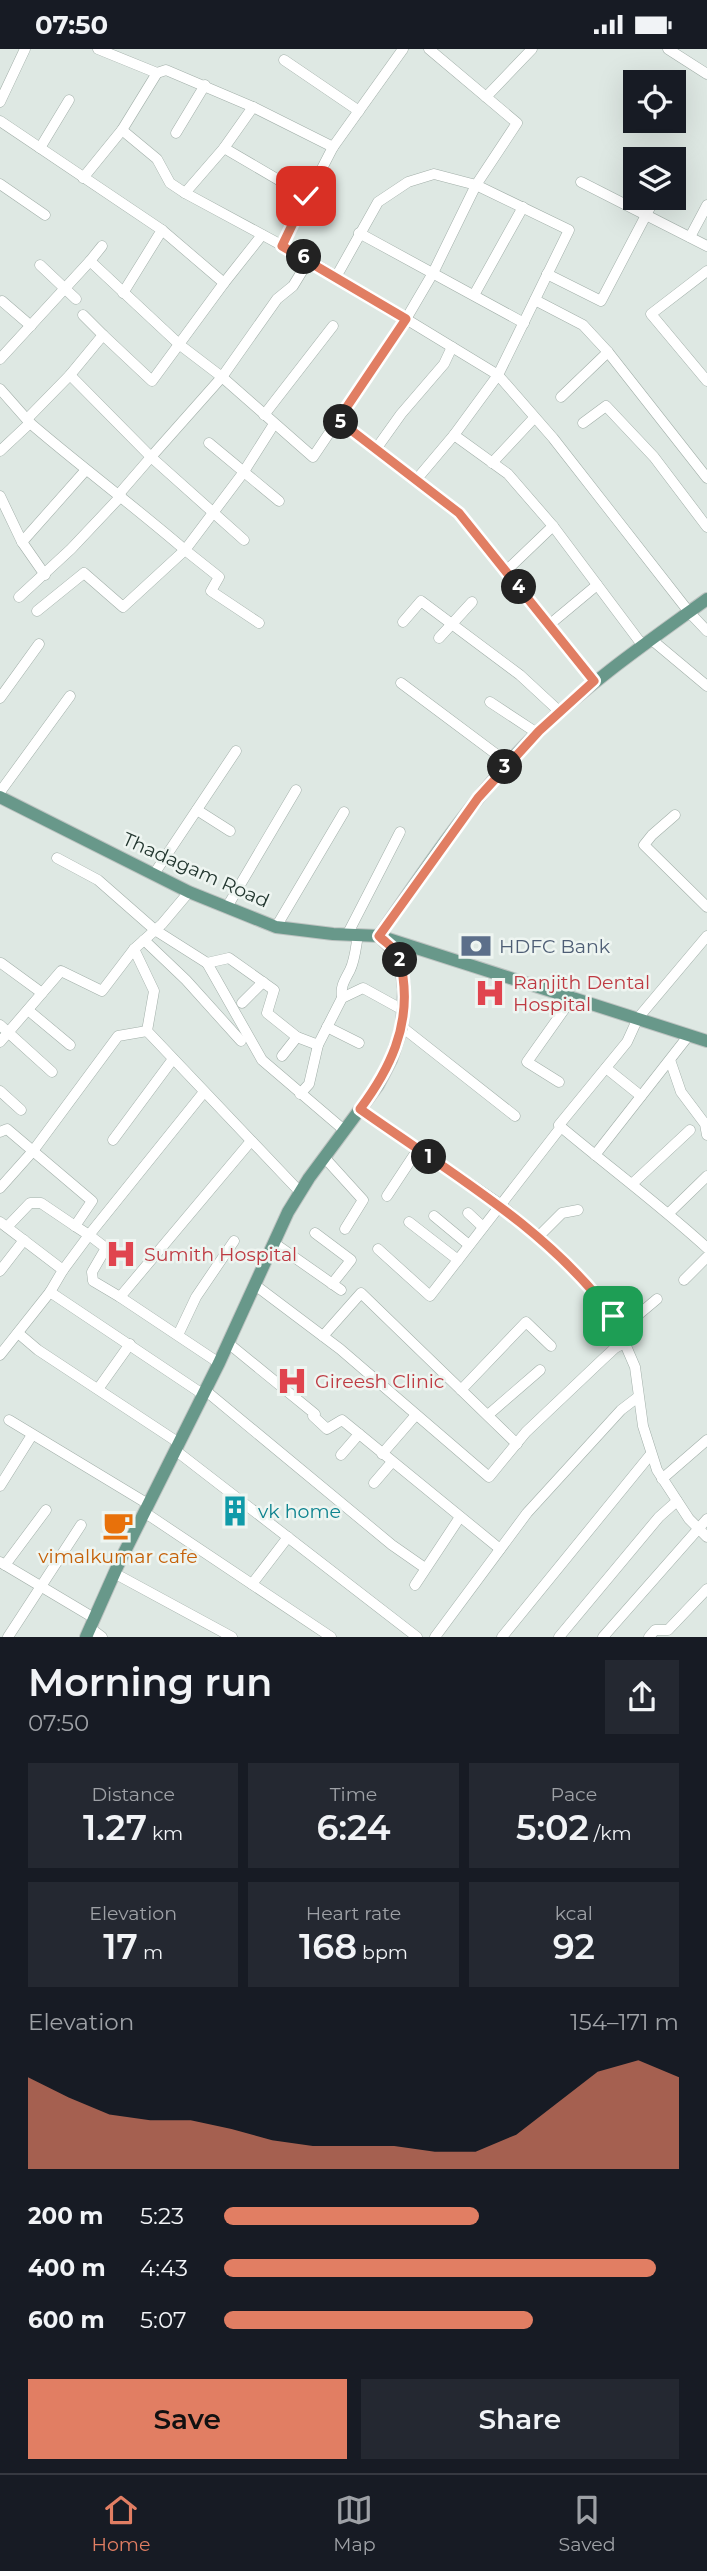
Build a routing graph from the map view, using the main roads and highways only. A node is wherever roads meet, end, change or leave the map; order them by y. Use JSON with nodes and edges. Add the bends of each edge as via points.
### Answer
{"nodes":[{"id":1,"x":707,"y":600,"type":"edge"},
{"id":2,"x":0,"y":794,"type":"edge"},
{"id":3,"x":379,"y":936,"type":"junction"},
{"id":4,"x":707,"y":1041,"type":"edge"},
{"id":5,"x":90,"y":1628,"type":"edge"}],
"edges":[{"from":1,"to":3,"type":"main road","via":[[594,681],[537,733],[447,839]]},
{"from":2,"to":3,"type":"main road","name":"Thadagam Road","via":[[189,892],[276,927]]},
{"from":3,"to":4,"type":"main road","name":"Thadagam Road"},
{"from":3,"to":5,"type":"main road","via":[[400,957],[404,989],[402,1027],[391,1061],[378,1086],[300,1192]]}]}
